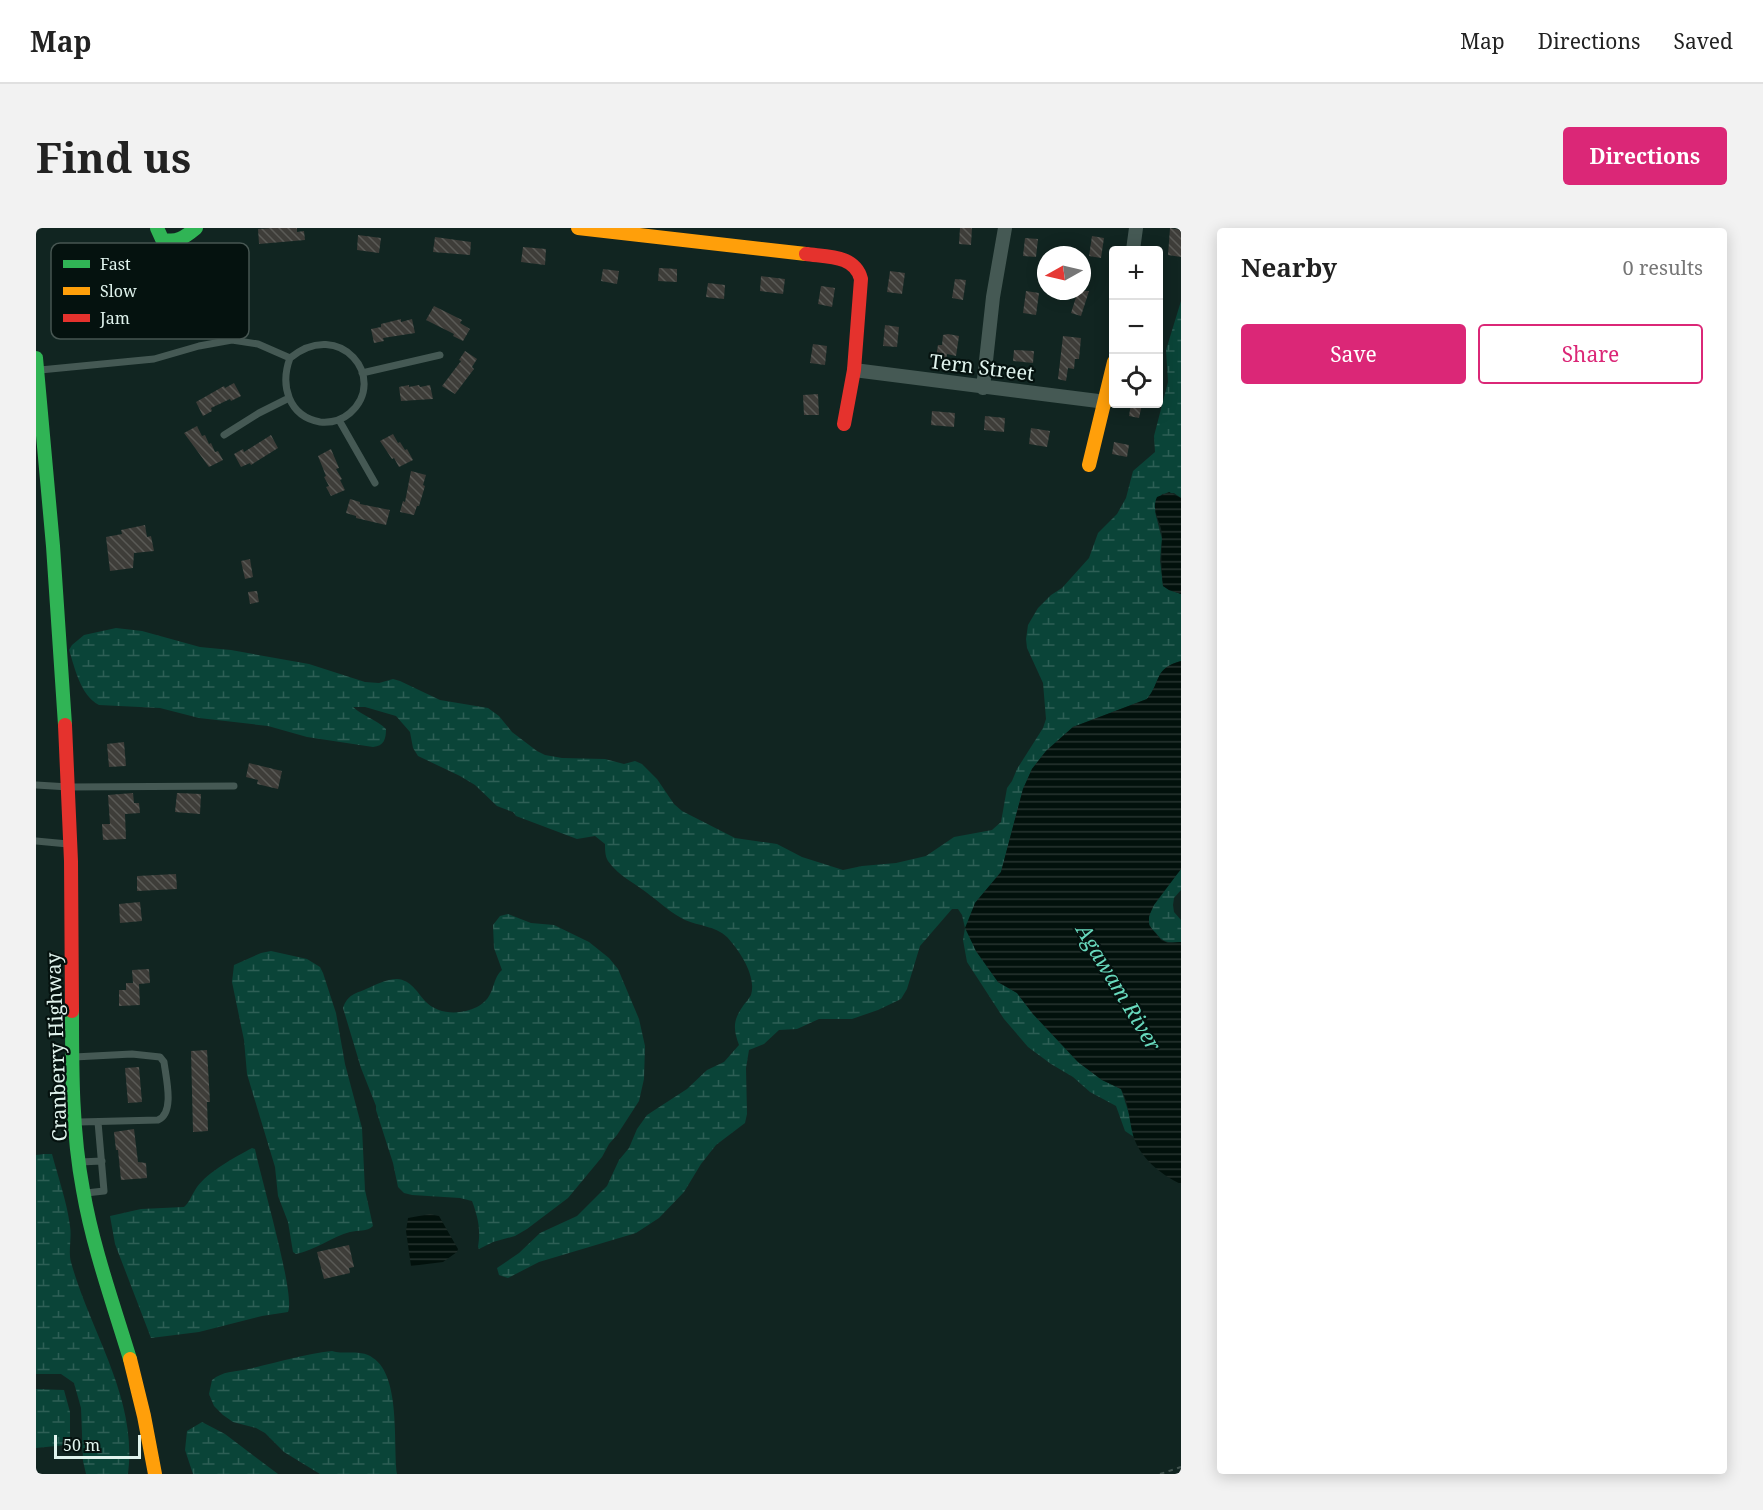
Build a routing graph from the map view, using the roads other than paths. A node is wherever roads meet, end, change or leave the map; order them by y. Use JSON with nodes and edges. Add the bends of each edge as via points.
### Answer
{"nodes":[{"id":1,"x":157,"y":228,"type":"edge"},
{"id":2,"x":196,"y":228,"type":"edge"},
{"id":3,"x":578,"y":228,"type":"edge"},
{"id":4,"x":1005,"y":228,"type":"edge"},
{"id":5,"x":1136,"y":228,"type":"edge"},
{"id":6,"x":1134,"y":246,"type":"edge"},
{"id":7,"x":440,"y":355,"type":"dead end"},
{"id":8,"x":290,"y":358,"type":"junction"},
{"id":9,"x":37,"y":364,"type":"edge"},
{"id":10,"x":854,"y":370,"type":"junction"},
{"id":11,"x":362,"y":373,"type":"junction"},
{"id":12,"x":1109,"y":385,"type":"edge"},
{"id":13,"x":983,"y":388,"type":"junction"},
{"id":14,"x":289,"y":398,"type":"junction"},
{"id":15,"x":1106,"y":402,"type":"junction"},
{"id":16,"x":339,"y":420,"type":"junction"},
{"id":17,"x":844,"y":424,"type":"dead end"},
{"id":18,"x":224,"y":435,"type":"dead end"},
{"id":19,"x":1089,"y":465,"type":"dead end"},
{"id":20,"x":375,"y":483,"type":"dead end"},
{"id":21,"x":42,"y":487,"type":"edge"},
{"id":22,"x":36,"y":785,"type":"edge"},
{"id":23,"x":234,"y":786,"type":"dead end"},
{"id":24,"x":69,"y":787,"type":"junction"},
{"id":25,"x":36,"y":841,"type":"edge"},
{"id":26,"x":71,"y":844,"type":"junction"},
{"id":27,"x":74,"y":1057,"type":"junction"},
{"id":28,"x":76,"y":1122,"type":"junction"},
{"id":29,"x":98,"y":1122,"type":"junction"},
{"id":30,"x":102,"y":1161,"type":"junction"},
{"id":31,"x":79,"y":1162,"type":"junction"},
{"id":32,"x":83,"y":1193,"type":"junction"},
{"id":33,"x":154,"y":1474,"type":"edge"}],
"edges":[{"from":1,"to":2,"type":"main road","via":[[162,239],[174,242]]},
{"from":3,"to":10,"type":"main road","via":[[848,261],[862,274]]},
{"from":4,"to":13,"type":"street"},
{"from":5,"to":6,"type":"street"},
{"from":7,"to":11,"type":"lane"},
{"from":8,"to":9,"type":"lane","via":[[258,344],[225,341],[154,359]]},
{"from":8,"to":11,"type":"lane","via":[[315,345],[331,344],[350,354]]},
{"from":8,"to":14,"type":"lane","via":[[286,376]]},
{"from":9,"to":21,"type":"main road","name":"Cranberry Highway"},
{"from":10,"to":13,"type":"street","name":"Tern Street"},
{"from":10,"to":17,"type":"main road"},
{"from":11,"to":16,"type":"lane","via":[[360,400]]},
{"from":12,"to":15,"type":"main road"},
{"from":13,"to":15,"type":"street","name":"Tern Street"},
{"from":14,"to":16,"type":"lane","via":[[297,412],[307,418]]},
{"from":14,"to":18,"type":"lane"},
{"from":15,"to":19,"type":"main road"},
{"from":16,"to":20,"type":"lane"},
{"from":21,"to":24,"type":"main road","name":"Cranberry Highway","via":[[61,654]]},
{"from":22,"to":24,"type":"lane"},
{"from":23,"to":24,"type":"lane"},
{"from":24,"to":26,"type":"main road","name":"Cranberry Highway"},
{"from":25,"to":26,"type":"lane"},
{"from":26,"to":27,"type":"main road","name":"Cranberry Highway"},
{"from":27,"to":28,"type":"main road","name":"Cranberry Highway"},
{"from":27,"to":29,"type":"lane","via":[[153,1055],[164,1062],[168,1108],[162,1118]]},
{"from":28,"to":29,"type":"lane"},
{"from":28,"to":31,"type":"main road","name":"Cranberry Highway"},
{"from":29,"to":30,"type":"lane"},
{"from":30,"to":31,"type":"lane"},
{"from":30,"to":32,"type":"lane","via":[[104,1191]]},
{"from":31,"to":32,"type":"main road","name":"Cranberry Highway"},
{"from":32,"to":33,"type":"main road","name":"Cranberry Highway","via":[[98,1258],[138,1386]]}]}
